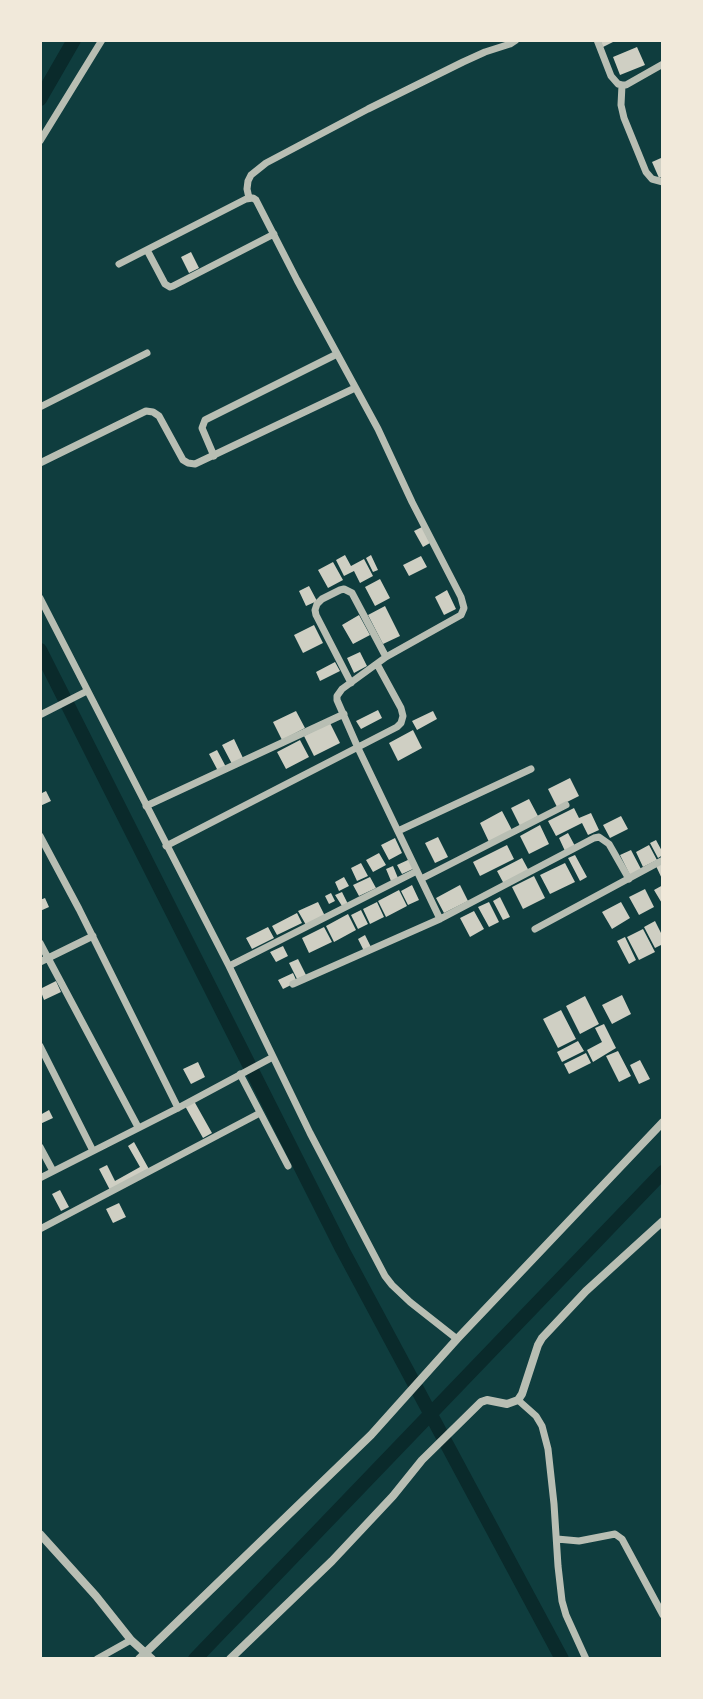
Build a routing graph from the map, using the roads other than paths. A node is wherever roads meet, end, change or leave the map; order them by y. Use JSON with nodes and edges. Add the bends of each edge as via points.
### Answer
{"nodes":[{"id":1,"x":102,"y":40,"type":"edge"},
{"id":2,"x":516,"y":40,"type":"edge"},
{"id":3,"x":597,"y":40,"type":"edge"},
{"id":4,"x":663,"y":64,"type":"edge"},
{"id":5,"x":622,"y":86,"type":"junction"},
{"id":6,"x":40,"y":141,"type":"edge"},
{"id":7,"x":663,"y":182,"type":"edge"},
{"id":8,"x":248,"y":198,"type":"junction"},
{"id":9,"x":274,"y":234,"type":"junction"},
{"id":10,"x":147,"y":250,"type":"junction"},
{"id":11,"x":119,"y":264,"type":"dead end"},
{"id":12,"x":147,"y":353,"type":"dead end"},
{"id":13,"x":337,"y":354,"type":"junction"},
{"id":14,"x":355,"y":388,"type":"junction"},
{"id":15,"x":40,"y":407,"type":"edge"},
{"id":16,"x":214,"y":456,"type":"junction"},
{"id":17,"x":40,"y":463,"type":"edge"},
{"id":18,"x":40,"y":598,"type":"edge"},
{"id":19,"x":386,"y":657,"type":"junction"},
{"id":20,"x":377,"y":664,"type":"junction"},
{"id":21,"x":351,"y":683,"type":"junction"},
{"id":22,"x":87,"y":691,"type":"junction"},
{"id":23,"x":344,"y":714,"type":"junction"},
{"id":24,"x":40,"y":715,"type":"edge"},
{"id":25,"x":358,"y":748,"type":"junction"},
{"id":26,"x":531,"y":769,"type":"dead end"},
{"id":27,"x":566,"y":805,"type":"dead end"},
{"id":28,"x":146,"y":806,"type":"junction"},
{"id":29,"x":398,"y":831,"type":"junction"},
{"id":30,"x":40,"y":835,"type":"edge"},
{"id":31,"x":166,"y":846,"type":"junction"},
{"id":32,"x":663,"y":860,"type":"edge"},
{"id":33,"x":417,"y":871,"type":"junction"},
{"id":34,"x":421,"y":879,"type":"junction"},
{"id":35,"x":629,"y":879,"type":"junction"},
{"id":36,"x":440,"y":919,"type":"junction"},
{"id":37,"x":535,"y":929,"type":"dead end"},
{"id":38,"x":93,"y":936,"type":"junction"},
{"id":39,"x":40,"y":943,"type":"edge"},
{"id":40,"x":44,"y":960,"type":"edge"},
{"id":41,"x":229,"y":967,"type":"junction"},
{"id":42,"x":293,"y":984,"type":"dead end"},
{"id":43,"x":40,"y":1046,"type":"edge"},
{"id":44,"x":273,"y":1057,"type":"junction"},
{"id":45,"x":244,"y":1072,"type":"junction"},
{"id":46,"x":178,"y":1108,"type":"junction"},
{"id":47,"x":260,"y":1113,"type":"junction"},
{"id":48,"x":663,"y":1122,"type":"edge"},
{"id":49,"x":138,"y":1127,"type":"junction"},
{"id":50,"x":40,"y":1147,"type":"edge"},
{"id":51,"x":93,"y":1151,"type":"junction"},
{"id":52,"x":288,"y":1166,"type":"dead end"},
{"id":53,"x":53,"y":1171,"type":"junction"},
{"id":54,"x":40,"y":1178,"type":"edge"},
{"id":55,"x":663,"y":1221,"type":"edge"},
{"id":56,"x":40,"y":1229,"type":"edge"},
{"id":57,"x":457,"y":1339,"type":"junction"},
{"id":58,"x":518,"y":1400,"type":"junction"},
{"id":59,"x":41,"y":1536,"type":"edge"},
{"id":60,"x":557,"y":1539,"type":"junction"},
{"id":61,"x":663,"y":1615,"type":"edge"},
{"id":62,"x":131,"y":1640,"type":"junction"},
{"id":63,"x":147,"y":1657,"type":"edge"},
{"id":64,"x":97,"y":1659,"type":"edge"},
{"id":65,"x":230,"y":1659,"type":"edge"},
{"id":66,"x":586,"y":1659,"type":"edge"}],
"edges":[{"from":1,"to":6,"type":"street"},
{"from":2,"to":8,"type":"street","via":[[463,62],[266,163],[251,175]]},
{"from":3,"to":5,"type":"street","via":[[611,76]]},
{"from":4,"to":5,"type":"street"},
{"from":5,"to":7,"type":"street","via":[[624,118],[646,172]]},
{"from":8,"to":9,"type":"street","via":[[259,204]]},
{"from":8,"to":10,"type":"street"},
{"from":9,"to":10,"type":"street","via":[[170,287]]},
{"from":9,"to":13,"type":"street"},
{"from":10,"to":11,"type":"street"},
{"from":12,"to":15,"type":"street"},
{"from":13,"to":14,"type":"street"},
{"from":13,"to":16,"type":"street","via":[[205,421],[202,428]]},
{"from":14,"to":16,"type":"street"},
{"from":14,"to":19,"type":"street","via":[[464,608],[461,615]]},
{"from":16,"to":17,"type":"street","via":[[188,463],[159,416],[146,411]]},
{"from":18,"to":22,"type":"street"},
{"from":19,"to":20,"type":"street"},
{"from":19,"to":21,"type":"street","via":[[352,593],[344,589],[322,599],[316,615]]},
{"from":20,"to":21,"type":"street"},
{"from":20,"to":25,"type":"street","via":[[403,716],[397,727]]},
{"from":21,"to":23,"type":"street","via":[[337,696]]},
{"from":22,"to":24,"type":"street"},
{"from":22,"to":28,"type":"street"},
{"from":23,"to":25,"type":"street"},
{"from":23,"to":28,"type":"street"},
{"from":25,"to":29,"type":"street"},
{"from":25,"to":31,"type":"street"},
{"from":26,"to":29,"type":"street"},
{"from":27,"to":34,"type":"street"},
{"from":28,"to":31,"type":"street"},
{"from":29,"to":33,"type":"street"},
{"from":30,"to":38,"type":"street"},
{"from":31,"to":41,"type":"street"},
{"from":32,"to":35,"type":"street"},
{"from":33,"to":34,"type":"street"},
{"from":33,"to":41,"type":"street"},
{"from":34,"to":36,"type":"street"},
{"from":35,"to":36,"type":"street","via":[[609,844],[594,838]]},
{"from":35,"to":37,"type":"street"},
{"from":36,"to":42,"type":"street"},
{"from":38,"to":40,"type":"street"},
{"from":38,"to":46,"type":"street"},
{"from":39,"to":40,"type":"street"},
{"from":40,"to":49,"type":"street"},
{"from":41,"to":44,"type":"street"},
{"from":43,"to":51,"type":"street"},
{"from":44,"to":45,"type":"street"},
{"from":44,"to":57,"type":"street","via":[[385,1276]]},
{"from":45,"to":46,"type":"street"},
{"from":45,"to":47,"type":"street"},
{"from":46,"to":49,"type":"street"},
{"from":47,"to":52,"type":"street"},
{"from":47,"to":56,"type":"street"},
{"from":48,"to":57,"type":"street"},
{"from":49,"to":51,"type":"street"},
{"from":50,"to":53,"type":"street"},
{"from":51,"to":53,"type":"street"},
{"from":53,"to":54,"type":"street"},
{"from":55,"to":58,"type":"street","via":[[542,1338]]},
{"from":57,"to":63,"type":"street","via":[[371,1435]]},
{"from":58,"to":60,"type":"street","via":[[536,1416],[548,1449]]},
{"from":58,"to":65,"type":"street","via":[[481,1402],[332,1561]]},
{"from":59,"to":62,"type":"street"},
{"from":60,"to":61,"type":"street","via":[[579,1541],[615,1534],[622,1539]]},
{"from":60,"to":66,"type":"street","via":[[562,1601]]},
{"from":62,"to":63,"type":"street"},
{"from":62,"to":64,"type":"street"}]}
